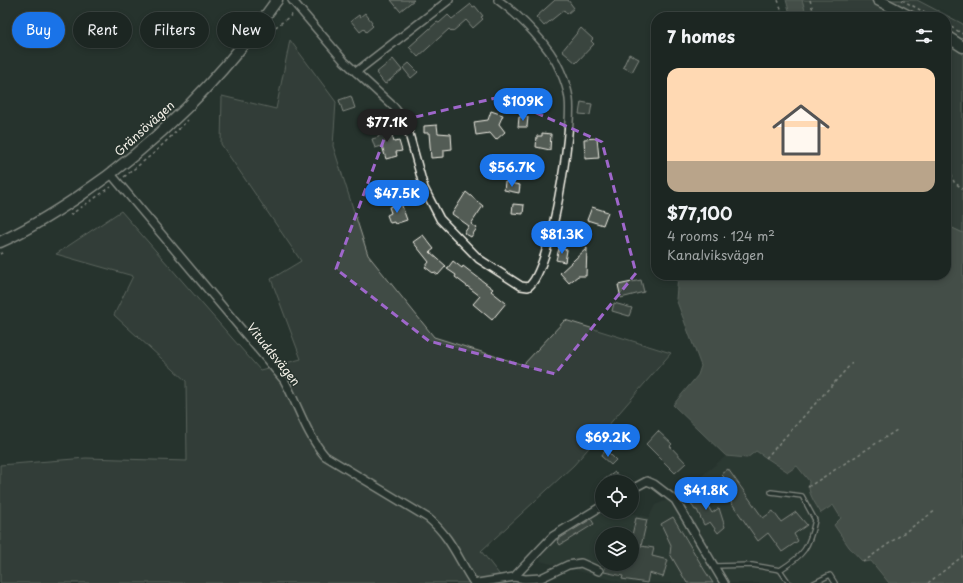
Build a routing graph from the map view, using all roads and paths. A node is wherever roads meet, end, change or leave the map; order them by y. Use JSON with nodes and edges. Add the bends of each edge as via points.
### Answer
{"nodes":[{"id":1,"x":277,"y":0,"type":"edge"},
{"id":2,"x":292,"y":0,"type":"edge"},
{"id":3,"x":449,"y":0,"type":"edge"},
{"id":4,"x":498,"y":0,"type":"edge"},
{"id":5,"x":778,"y":0,"type":"edge"},
{"id":6,"x":810,"y":0,"type":"edge"},
{"id":7,"x":878,"y":0,"type":"edge"},
{"id":8,"x":902,"y":0,"type":"edge"},
{"id":9,"x":782,"y":12,"type":"edge"},
{"id":10,"x":814,"y":12,"type":"edge"},
{"id":11,"x":901,"y":12,"type":"edge"},
{"id":12,"x":924,"y":12,"type":"edge"},
{"id":13,"x":951,"y":27,"type":"edge"},
{"id":14,"x":963,"y":34,"type":"edge"},
{"id":15,"x":951,"y":39,"type":"edge"},
{"id":16,"x":963,"y":47,"type":"edge"},
{"id":17,"x":356,"y":72,"type":"junction"},
{"id":18,"x":951,"y":173,"type":"edge"},
{"id":19,"x":111,"y":174,"type":"junction"},
{"id":20,"x":963,"y":189,"type":"edge"},
{"id":21,"x":0,"y":242,"type":"edge"},
{"id":22,"x":852,"y":363,"type":"dead end"},
{"id":23,"x":897,"y":430,"type":"dead end"},
{"id":24,"x":766,"y":458,"type":"dead end"},
{"id":25,"x":639,"y":486,"type":"edge"},
{"id":26,"x":808,"y":487,"type":"dead end"},
{"id":27,"x":771,"y":492,"type":"dead end"},
{"id":28,"x":595,"y":510,"type":"edge"},
{"id":29,"x":936,"y":510,"type":"dead end"},
{"id":30,"x":963,"y":556,"type":"edge"},
{"id":31,"x":863,"y":562,"type":"dead end"},
{"id":32,"x":714,"y":566,"type":"junction"},
{"id":33,"x":595,"y":568,"type":"edge"},
{"id":34,"x":780,"y":570,"type":"junction"},
{"id":35,"x":514,"y":577,"type":"junction"},
{"id":36,"x":474,"y":583,"type":"edge"},
{"id":37,"x":478,"y":583,"type":"edge"},
{"id":38,"x":724,"y":583,"type":"edge"},
{"id":39,"x":789,"y":583,"type":"edge"},
{"id":40,"x":814,"y":583,"type":"edge"},
{"id":41,"x":836,"y":583,"type":"edge"},
{"id":42,"x":928,"y":583,"type":"edge"}],
"edges":[{"from":1,"to":19,"type":"street","name":"Gränsövägen","via":[[222,72],[146,147]]},
{"from":2,"to":17,"type":"street"},
{"from":3,"to":17,"type":"street"},
{"from":4,"to":17,"type":"street","via":[[537,36],[549,52],[560,70],[569,99],[566,152],[558,199],[543,261],[534,283],[528,287],[521,286],[479,259],[440,219],[424,188],[406,123],[394,107]]},
{"from":5,"to":9,"type":"path"},
{"from":6,"to":10,"type":"path"},
{"from":7,"to":11,"type":"street"},
{"from":8,"to":12,"type":"path"},
{"from":13,"to":14,"type":"path"},
{"from":15,"to":16,"type":"street"},
{"from":18,"to":20,"type":"path","via":[[954,182]]},
{"from":19,"to":21,"type":"street","name":"Gränsövägen","via":[[62,208]]},
{"from":19,"to":36,"type":"street","name":"Vituddsvägen","via":[[284,380],[316,445],[325,456],[428,518],[441,529]]},
{"from":22,"to":24,"type":"path"},
{"from":23,"to":26,"type":"path"},
{"from":25,"to":32,"type":"street","via":[[648,481],[676,500]]},
{"from":27,"to":34,"type":"lane","via":[[802,496],[816,520],[811,538],[798,558]]},
{"from":28,"to":35,"type":"street","via":[[553,536]]},
{"from":29,"to":31,"type":"path"},
{"from":30,"to":42,"type":"path"},
{"from":32,"to":34,"type":"lane","via":[[752,565]]},
{"from":32,"to":38,"type":"street"},
{"from":33,"to":35,"type":"street","via":[[581,563],[568,565],[541,578]]},
{"from":34,"to":39,"type":"lane"},
{"from":35,"to":37,"type":"street"},
{"from":40,"to":41,"type":"lane","via":[[830,575]]}]}
